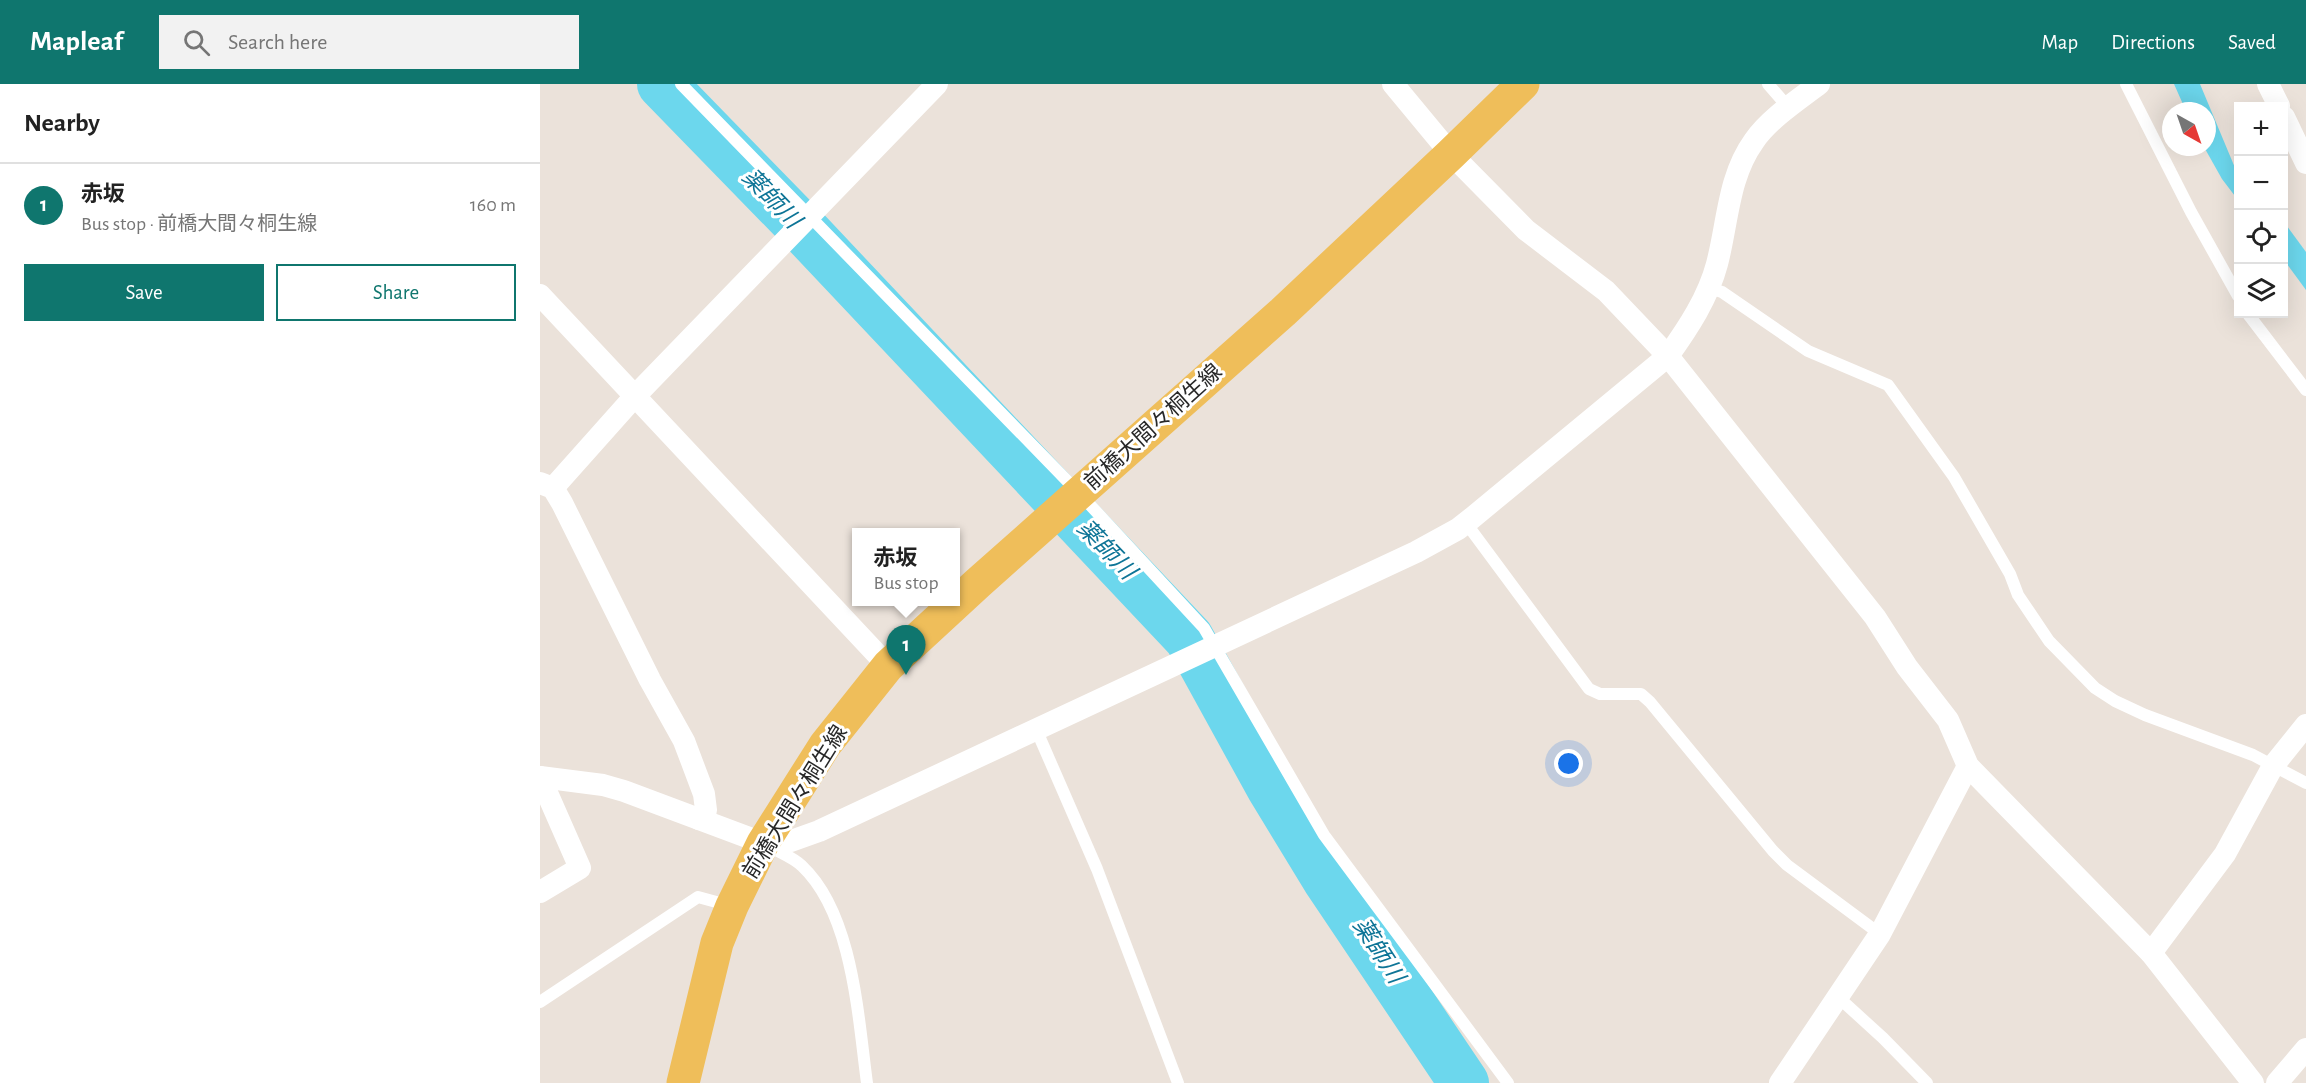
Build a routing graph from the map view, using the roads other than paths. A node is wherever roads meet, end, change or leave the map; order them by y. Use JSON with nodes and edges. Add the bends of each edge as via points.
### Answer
{"nodes":[{"id":1,"x":681,"y":84,"type":"edge"},
{"id":2,"x":937,"y":84,"type":"edge"},
{"id":3,"x":1393,"y":84,"type":"edge"},
{"id":4,"x":1523,"y":84,"type":"edge"},
{"id":5,"x":1768,"y":84,"type":"edge"},
{"id":6,"x":1819,"y":84,"type":"edge"},
{"id":7,"x":2126,"y":84,"type":"edge"},
{"id":8,"x":2268,"y":84,"type":"edge"},
{"id":9,"x":2277,"y":102,"type":"edge"},
{"id":10,"x":1788,"y":108,"type":"junction"},
{"id":11,"x":2288,"y":127,"type":"edge"},
{"id":12,"x":1451,"y":154,"type":"junction"},
{"id":13,"x":2306,"y":163,"type":"edge"},
{"id":14,"x":810,"y":216,"type":"junction"},
{"id":15,"x":1709,"y":288,"type":"junction"},
{"id":16,"x":2234,"y":289,"type":"edge"},
{"id":17,"x":540,"y":295,"type":"edge"},
{"id":18,"x":2251,"y":318,"type":"edge"},
{"id":19,"x":1668,"y":356,"type":"junction"},
{"id":20,"x":2306,"y":390,"type":"edge"},
{"id":21,"x":635,"y":396,"type":"junction"},
{"id":22,"x":546,"y":485,"type":"edge"},
{"id":23,"x":1079,"y":493,"type":"junction"},
{"id":24,"x":1466,"y":523,"type":"junction"},
{"id":25,"x":960,"y":601,"type":"edge"},
{"id":26,"x":954,"y":606,"type":"edge"},
{"id":27,"x":1215,"y":645,"type":"junction"},
{"id":28,"x":888,"y":666,"type":"junction"},
{"id":29,"x":2306,"y":724,"type":"edge"},
{"id":30,"x":1036,"y":729,"type":"junction"},
{"id":31,"x":1968,"y":766,"type":"junction"},
{"id":32,"x":2273,"y":766,"type":"junction"},
{"id":33,"x":540,"y":777,"type":"edge"},
{"id":34,"x":2306,"y":783,"type":"edge"},
{"id":35,"x":699,"y":819,"type":"junction"},
{"id":36,"x":763,"y":843,"type":"junction"},
{"id":37,"x":540,"y":892,"type":"edge"},
{"id":38,"x":732,"y":906,"type":"junction"},
{"id":39,"x":1880,"y":934,"type":"junction"},
{"id":40,"x":2151,"y":953,"type":"junction"},
{"id":41,"x":1838,"y":997,"type":"junction"},
{"id":42,"x":540,"y":1002,"type":"edge"},
{"id":43,"x":2306,"y":1049,"type":"edge"},
{"id":44,"x":683,"y":1083,"type":"edge"},
{"id":45,"x":867,"y":1083,"type":"edge"},
{"id":46,"x":1178,"y":1083,"type":"edge"},
{"id":47,"x":1508,"y":1083,"type":"edge"},
{"id":48,"x":1780,"y":1083,"type":"edge"},
{"id":49,"x":1927,"y":1083,"type":"edge"},
{"id":50,"x":2253,"y":1083,"type":"edge"},
{"id":51,"x":2277,"y":1083,"type":"edge"}],
"edges":[{"from":1,"to":14,"type":"lane"},
{"from":2,"to":14,"type":"street"},
{"from":3,"to":12,"type":"street"},
{"from":4,"to":12,"type":"main road","name":"前橋大間々桐生線"},
{"from":5,"to":10,"type":"lane"},
{"from":6,"to":10,"type":"street"},
{"from":7,"to":16,"type":"lane"},
{"from":8,"to":9,"type":"street"},
{"from":10,"to":15,"type":"street","via":[[1754,141],[1737,172]]},
{"from":11,"to":13,"type":"street"},
{"from":12,"to":19,"type":"street","via":[[1526,230],[1606,291]]},
{"from":12,"to":23,"type":"main road","name":"前橋大間々桐生線","via":[[1283,312]]},
{"from":14,"to":21,"type":"street"},
{"from":14,"to":23,"type":"lane"},
{"from":15,"to":19,"type":"street"},
{"from":15,"to":32,"type":"lane","via":[[1722,292],[1808,351],[1888,385],[1954,477],[2019,596],[2049,641],[2095,688],[2145,715]]},
{"from":17,"to":21,"type":"street"},
{"from":18,"to":20,"type":"lane"},
{"from":19,"to":24,"type":"street"},
{"from":19,"to":31,"type":"street","via":[[1875,616],[1907,667],[1948,720]]},
{"from":21,"to":22,"type":"street"},
{"from":21,"to":28,"type":"street"},
{"from":22,"to":35,"type":"street","via":[[684,741],[704,794],[705,810]]},
{"from":23,"to":25,"type":"main road","name":"前橋大間々桐生線"},
{"from":23,"to":27,"type":"lane","via":[[1204,628]]},
{"from":24,"to":27,"type":"street","via":[[1416,552]]},
{"from":24,"to":39,"type":"lane","via":[[1589,688],[1600,694],[1641,694],[1773,851]]},
{"from":26,"to":28,"type":"main road","name":"前橋大間々桐生線"},
{"from":27,"to":30,"type":"street"},
{"from":27,"to":47,"type":"lane","via":[[1324,835]]},
{"from":28,"to":36,"type":"main road","name":"前橋大間々桐生線","via":[[825,745]]},
{"from":29,"to":32,"type":"street"},
{"from":30,"to":36,"type":"street","via":[[819,831],[791,841]]},
{"from":30,"to":46,"type":"lane","via":[[1098,869]]},
{"from":31,"to":39,"type":"street"},
{"from":31,"to":40,"type":"street"},
{"from":32,"to":34,"type":"lane"},
{"from":32,"to":40,"type":"street","via":[[2225,854]]},
{"from":33,"to":35,"type":"street","via":[[603,785]]},
{"from":33,"to":37,"type":"street","via":[[580,868]]},
{"from":35,"to":36,"type":"street"},
{"from":36,"to":38,"type":"main road","name":"前橋大間々桐生線"},
{"from":36,"to":45,"type":"lane","via":[[802,865],[824,894],[840,927]]},
{"from":38,"to":42,"type":"lane","via":[[698,897]]},
{"from":38,"to":44,"type":"main road","name":"前橋大間々桐生線","via":[[717,943]]},
{"from":39,"to":41,"type":"street"},
{"from":40,"to":50,"type":"street"},
{"from":41,"to":48,"type":"street"},
{"from":41,"to":49,"type":"lane"},
{"from":43,"to":51,"type":"street"}]}
